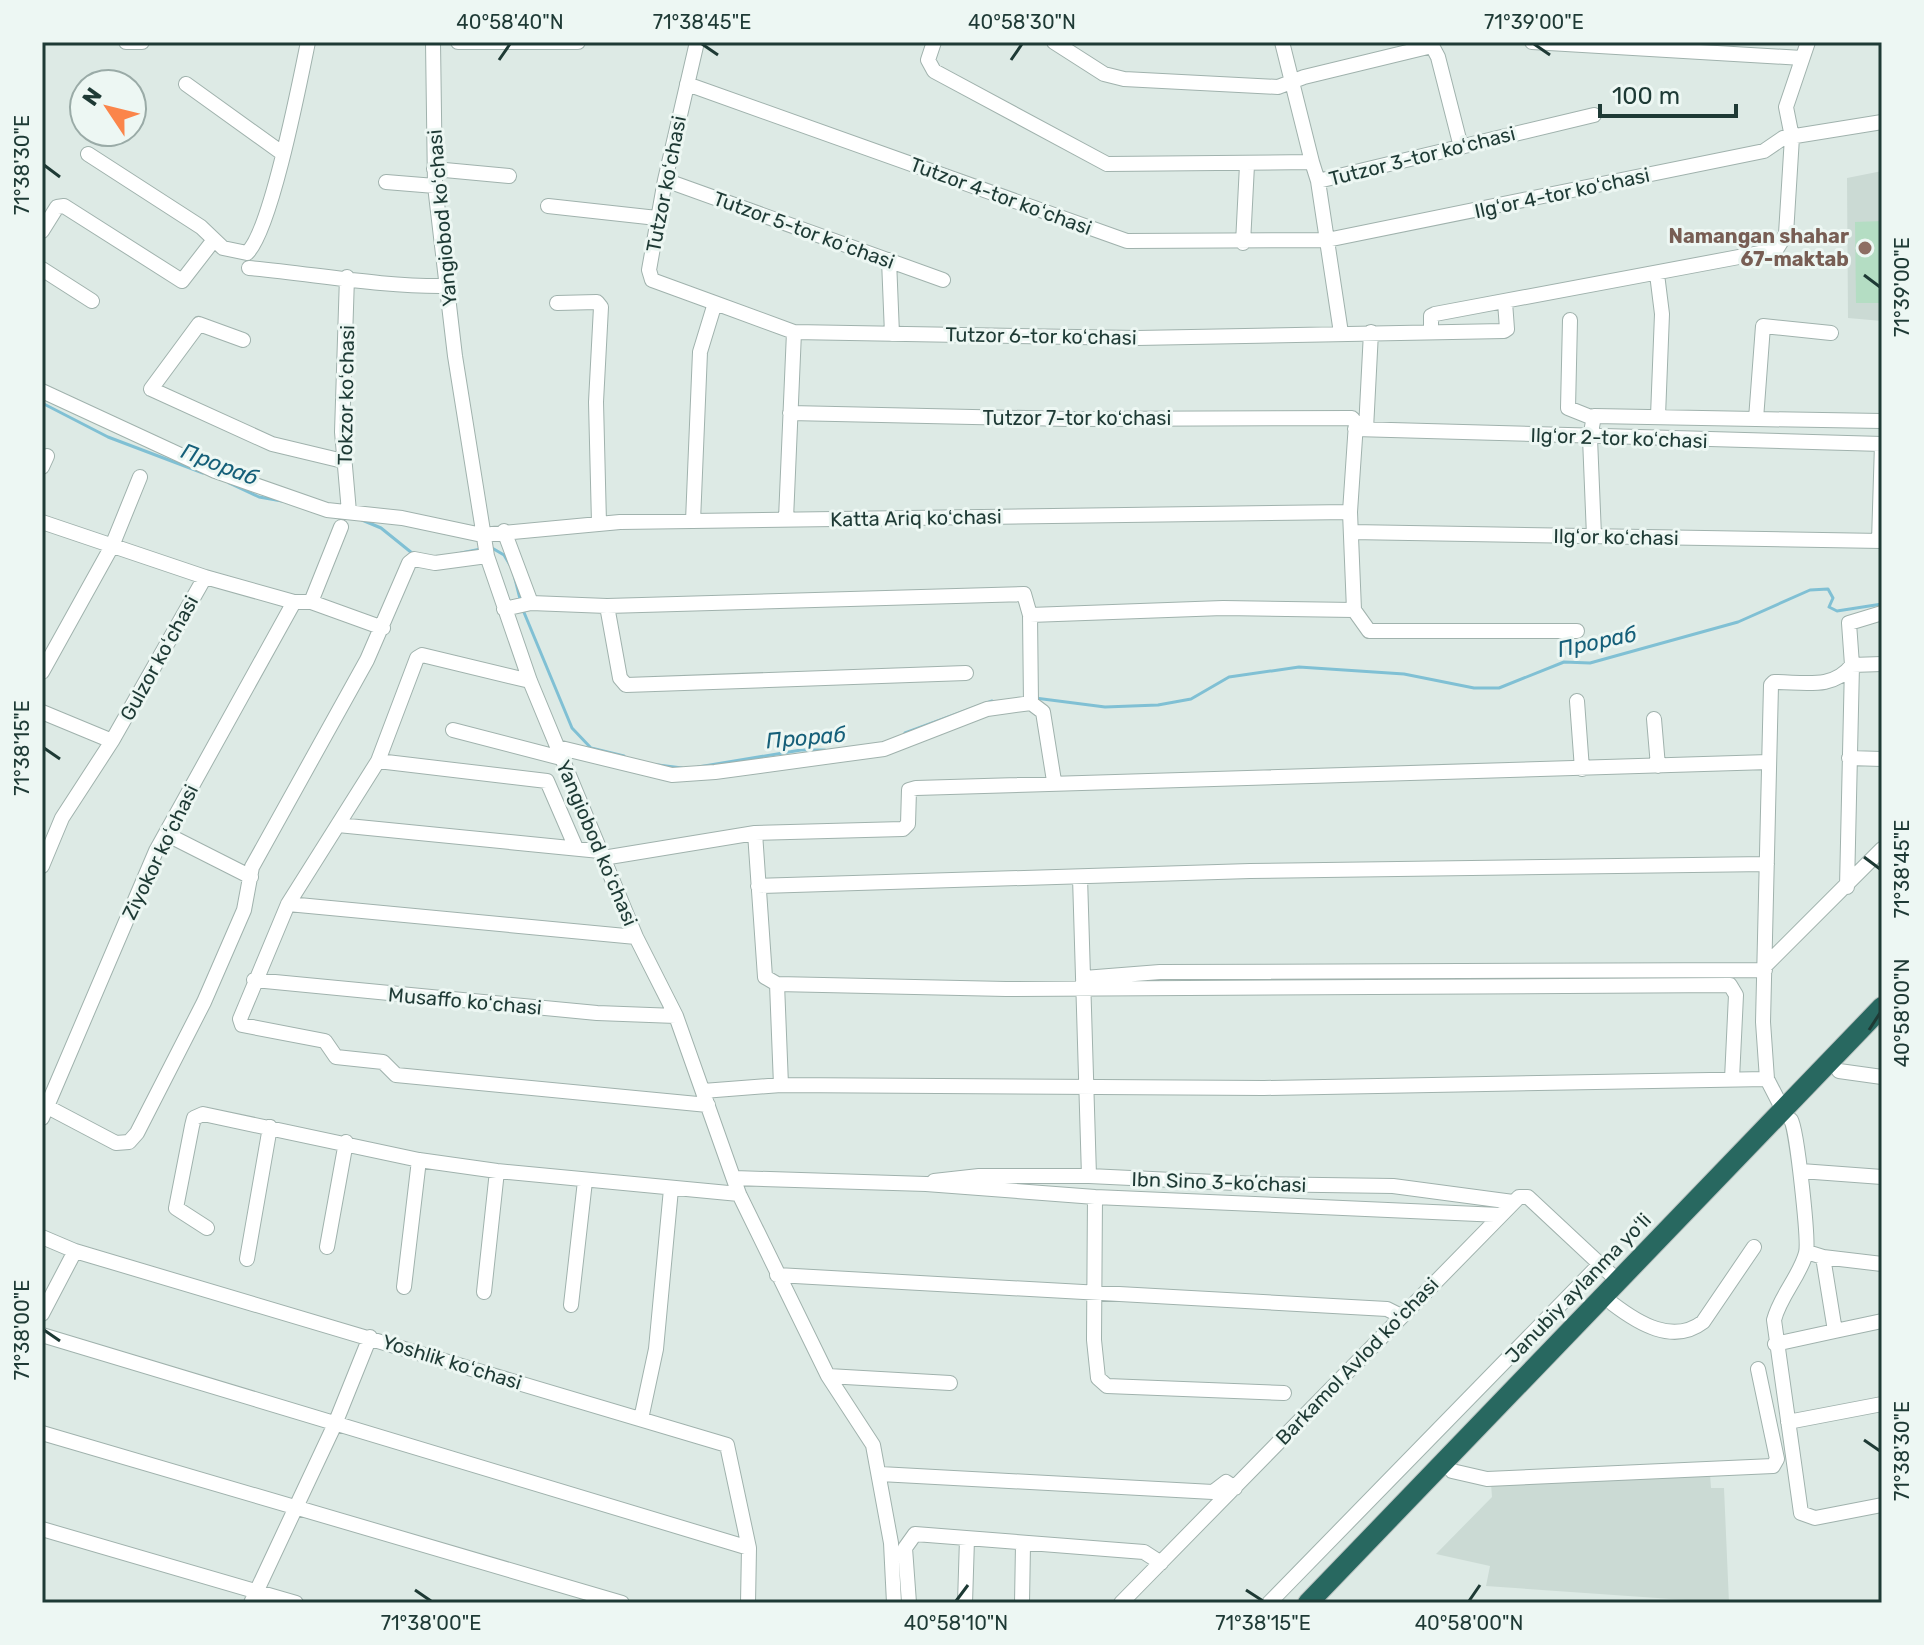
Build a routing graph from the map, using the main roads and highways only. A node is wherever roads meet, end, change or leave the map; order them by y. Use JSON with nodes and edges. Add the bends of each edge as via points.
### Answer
{"nodes":[{"id":1,"x":1882,"y":1007,"type":"edge"},
{"id":2,"x":1882,"y":1027,"type":"edge"},
{"id":3,"x":1787,"y":1115,"type":"junction"},
{"id":4,"x":1308,"y":1603,"type":"edge"},
{"id":5,"x":1324,"y":1603,"type":"edge"}],
"edges":[{"from":1,"to":3,"type":"highway","name":"Janubiy aylanma yoʻli"},
{"from":2,"to":3,"type":"highway","name":"Janubiy aylanma yoʻli"},
{"from":3,"to":4,"type":"highway","name":"Janubiy aylanma yoʻli","via":[[1618,1281]]},
{"from":3,"to":5,"type":"highway","name":"Janubiy aylanma yoʻli"}]}
